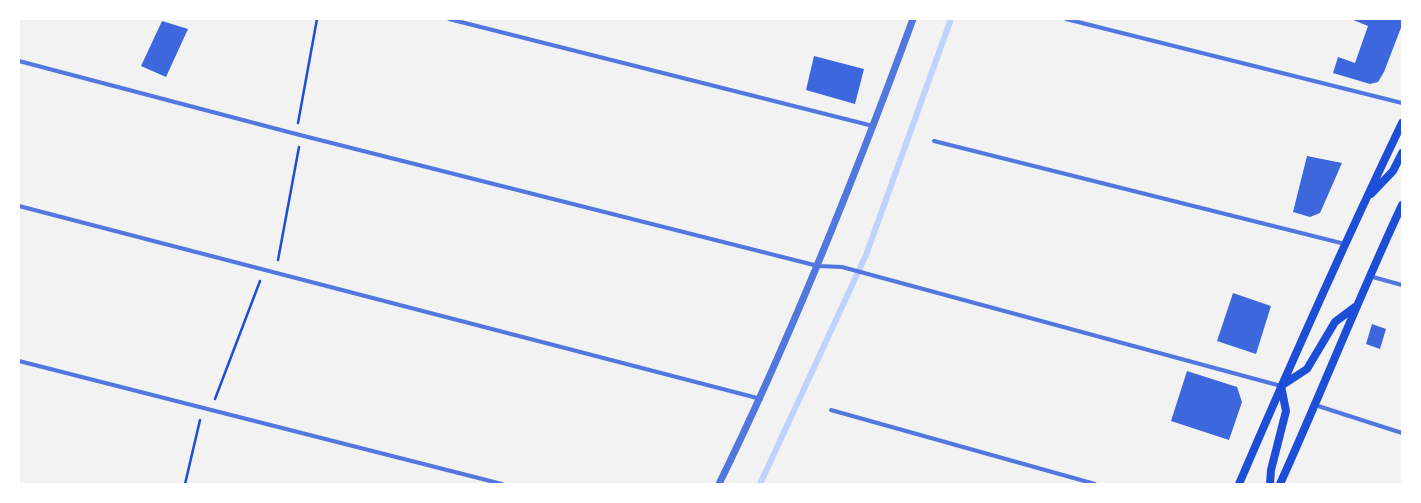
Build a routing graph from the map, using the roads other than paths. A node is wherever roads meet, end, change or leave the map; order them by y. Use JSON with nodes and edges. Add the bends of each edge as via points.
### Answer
{"nodes":[{"id":1,"x":449,"y":19,"type":"edge"},
{"id":2,"x":913,"y":19,"type":"edge"},
{"id":3,"x":1066,"y":19,"type":"edge"},
{"id":4,"x":19,"y":61,"type":"edge"},
{"id":5,"x":1402,"y":103,"type":"edge"},
{"id":6,"x":1402,"y":123,"type":"edge"},
{"id":7,"x":874,"y":126,"type":"junction"},
{"id":8,"x":934,"y":142,"type":"dead end"},
{"id":9,"x":1402,"y":153,"type":"edge"},
{"id":10,"x":1365,"y":200,"type":"junction"},
{"id":11,"x":1402,"y":205,"type":"edge"},
{"id":12,"x":19,"y":206,"type":"edge"},
{"id":13,"x":1345,"y":244,"type":"junction"},
{"id":14,"x":818,"y":266,"type":"junction"},
{"id":15,"x":1368,"y":276,"type":"junction"},
{"id":16,"x":1402,"y":285,"type":"edge"},
{"id":17,"x":1355,"y":307,"type":"junction"},
{"id":18,"x":19,"y":361,"type":"edge"},
{"id":19,"x":1281,"y":386,"type":"junction"},
{"id":20,"x":761,"y":399,"type":"junction"},
{"id":21,"x":1315,"y":405,"type":"junction"},
{"id":22,"x":831,"y":410,"type":"dead end"},
{"id":23,"x":1402,"y":433,"type":"edge"},
{"id":24,"x":502,"y":484,"type":"edge"},
{"id":25,"x":720,"y":484,"type":"edge"},
{"id":26,"x":1095,"y":484,"type":"edge"},
{"id":27,"x":1239,"y":484,"type":"edge"},
{"id":28,"x":1270,"y":484,"type":"edge"},
{"id":29,"x":1280,"y":484,"type":"edge"}],
"edges":[{"from":1,"to":7,"type":"street"},
{"from":2,"to":7,"type":"street"},
{"from":3,"to":5,"type":"street"},
{"from":4,"to":14,"type":"street"},
{"from":6,"to":10,"type":"main road"},
{"from":7,"to":14,"type":"street"},
{"from":8,"to":13,"type":"street"},
{"from":9,"to":10,"type":"main road","via":[[1393,171]]},
{"from":10,"to":13,"type":"main road"},
{"from":11,"to":15,"type":"main road"},
{"from":12,"to":20,"type":"street"},
{"from":13,"to":19,"type":"main road"},
{"from":14,"to":19,"type":"street","via":[[842,267]]},
{"from":14,"to":20,"type":"street"},
{"from":15,"to":16,"type":"street"},
{"from":15,"to":17,"type":"main road"},
{"from":17,"to":19,"type":"main road","via":[[1335,322],[1306,369]]},
{"from":17,"to":21,"type":"main road"},
{"from":18,"to":24,"type":"street"},
{"from":19,"to":27,"type":"main road"},
{"from":19,"to":28,"type":"main road","via":[[1286,411],[1271,470]]},
{"from":20,"to":25,"type":"street"},
{"from":21,"to":23,"type":"street"},
{"from":21,"to":29,"type":"main road"},
{"from":22,"to":26,"type":"street"}]}
